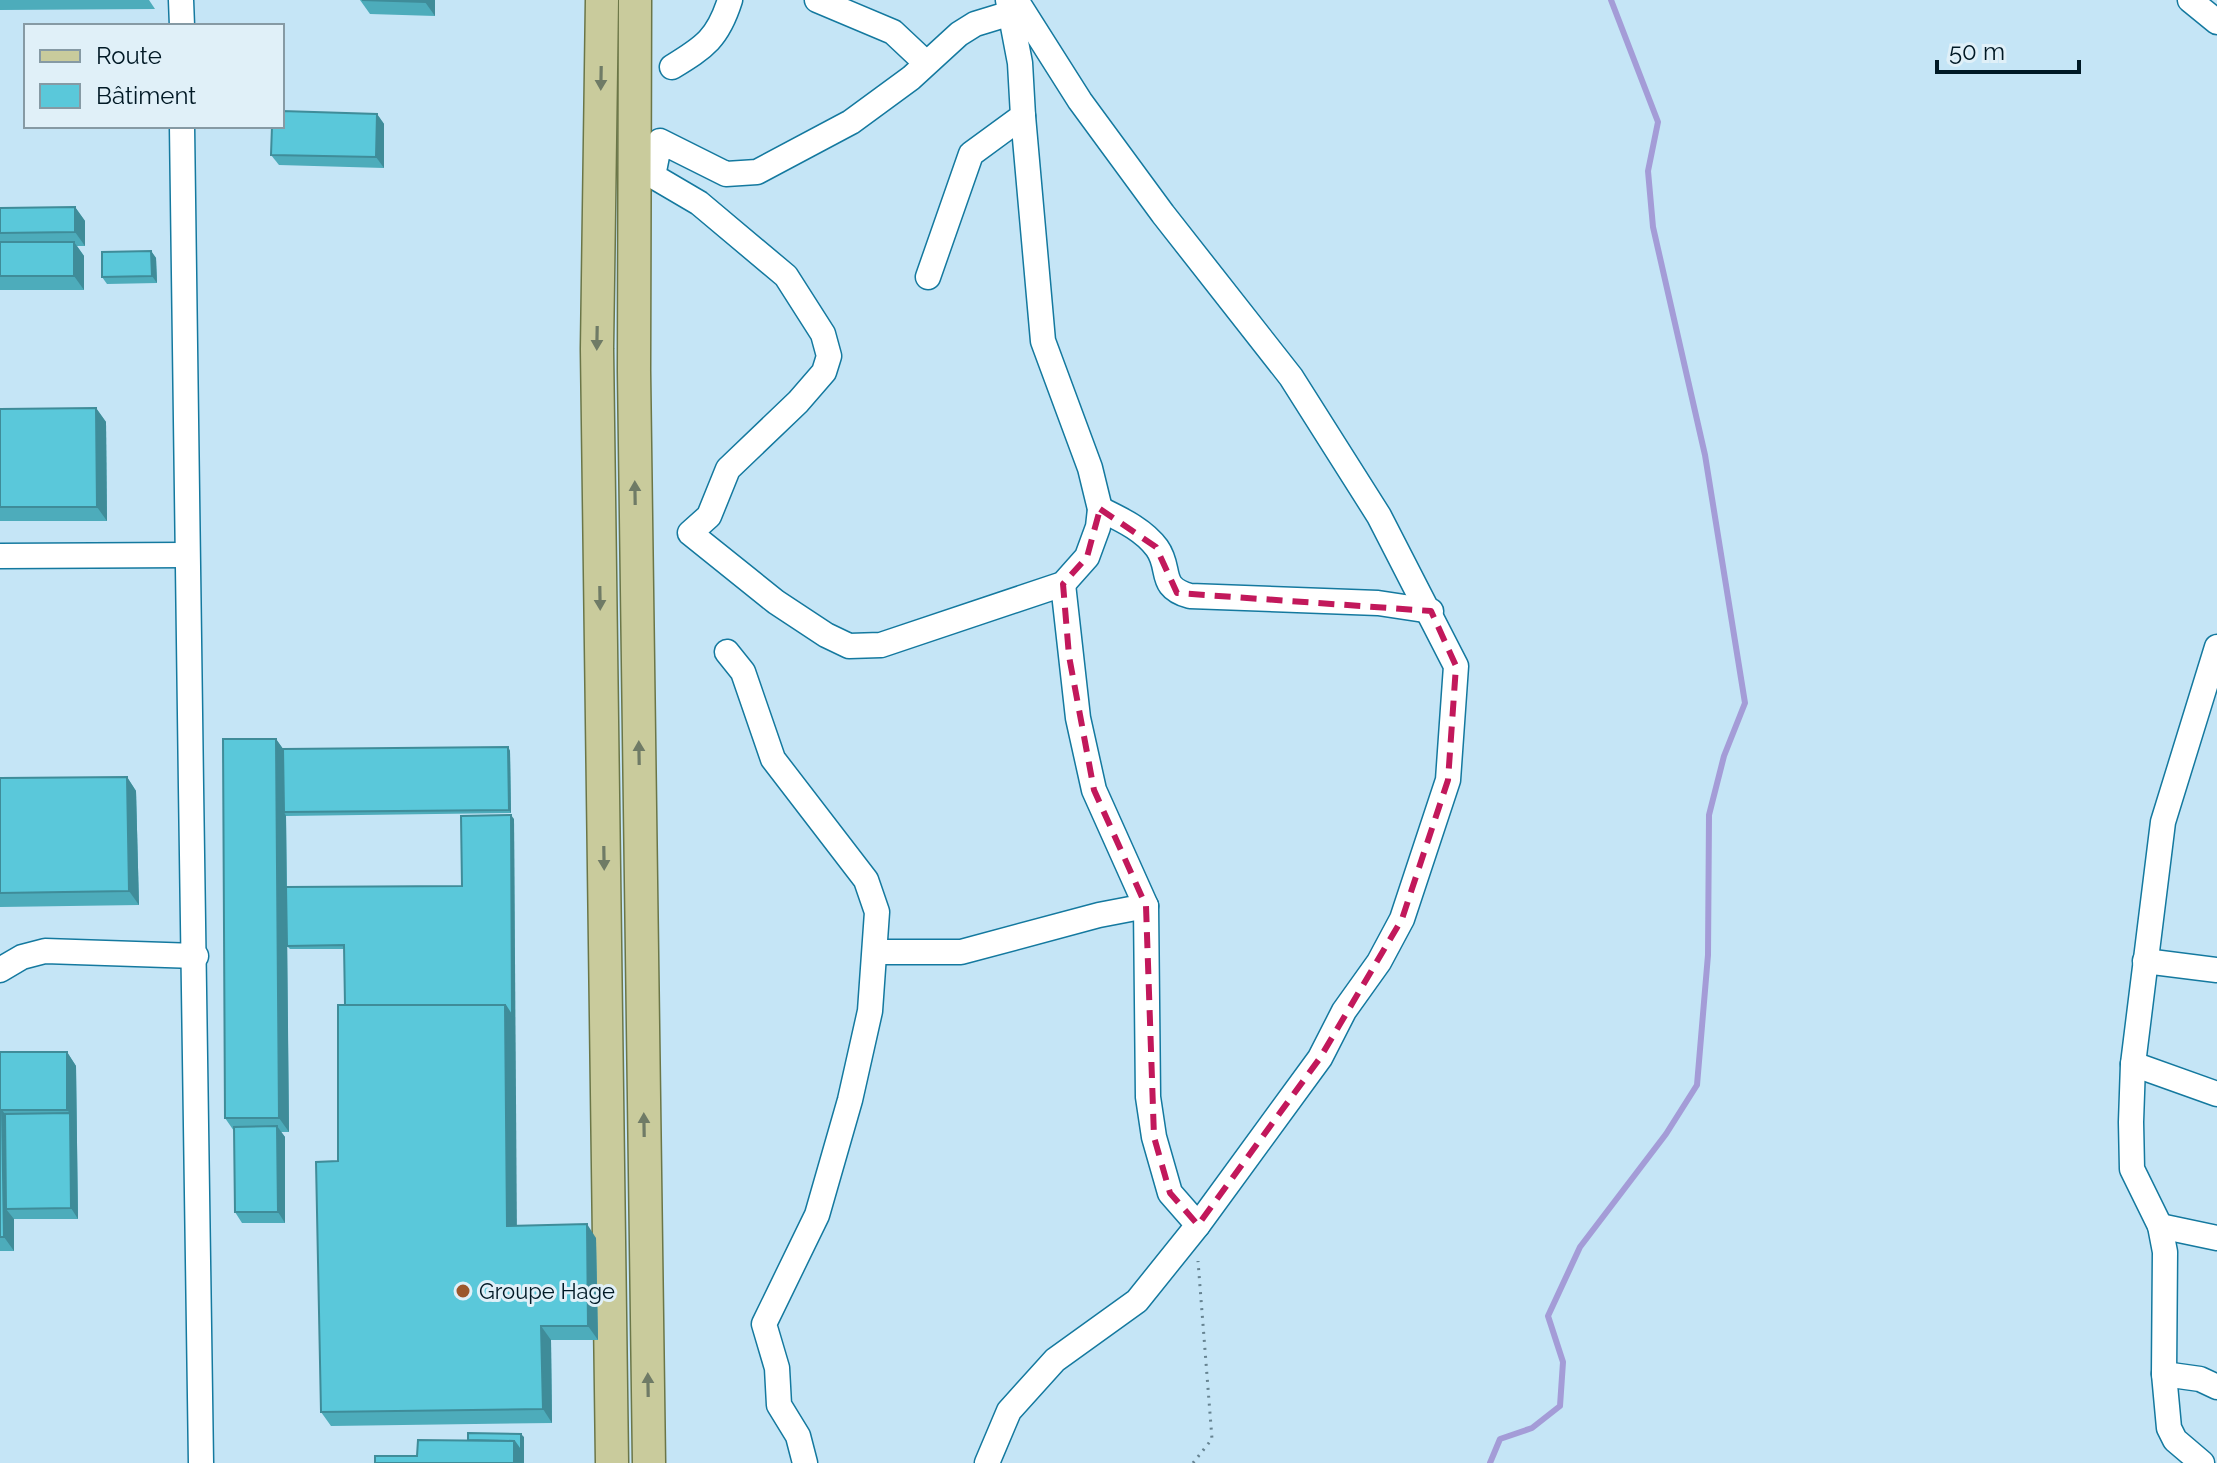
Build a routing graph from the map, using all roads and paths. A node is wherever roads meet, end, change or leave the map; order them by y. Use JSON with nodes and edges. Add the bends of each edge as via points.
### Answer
{"nodes":[{"id":1,"x":181,"y":0,"type":"edge"},
{"id":2,"x":602,"y":0,"type":"edge"},
{"id":3,"x":635,"y":0,"type":"edge"},
{"id":4,"x":730,"y":0,"type":"edge"},
{"id":5,"x":817,"y":0,"type":"edge"},
{"id":6,"x":2190,"y":0,"type":"edge"},
{"id":7,"x":1012,"y":4,"type":"edge"},
{"id":8,"x":2217,"y":22,"type":"edge"},
{"id":9,"x":182,"y":24,"type":"edge"},
{"id":10,"x":926,"y":63,"type":"junction"},
{"id":11,"x":672,"y":67,"type":"dead end"},
{"id":12,"x":1023,"y":116,"type":"junction"},
{"id":13,"x":182,"y":128,"type":"edge"},
{"id":14,"x":928,"y":277,"type":"dead end"},
{"id":15,"x":1100,"y":509,"type":"junction"},
{"id":16,"x":186,"y":555,"type":"junction"},
{"id":17,"x":0,"y":556,"type":"edge"},
{"id":18,"x":1063,"y":584,"type":"junction"},
{"id":19,"x":1431,"y":611,"type":"junction"},
{"id":20,"x":2217,"y":647,"type":"edge"},
{"id":21,"x":727,"y":652,"type":"dead end"},
{"id":22,"x":2210,"y":700,"type":"edge"},
{"id":23,"x":1146,"y":906,"type":"junction"},
{"id":24,"x":875,"y":952,"type":"junction"},
{"id":25,"x":196,"y":956,"type":"junction"},
{"id":26,"x":2145,"y":961,"type":"junction"},
{"id":27,"x":0,"y":970,"type":"edge"},
{"id":28,"x":2217,"y":970,"type":"edge"},
{"id":29,"x":2133,"y":1064,"type":"junction"},
{"id":30,"x":2217,"y":1094,"type":"edge"},
{"id":31,"x":1198,"y":1225,"type":"junction"},
{"id":32,"x":2160,"y":1226,"type":"junction"},
{"id":33,"x":2217,"y":1238,"type":"edge"},
{"id":34,"x":2164,"y":1374,"type":"junction"},
{"id":35,"x":2217,"y":1387,"type":"edge"},
{"id":36,"x":201,"y":1463,"type":"edge"},
{"id":37,"x":612,"y":1463,"type":"edge"},
{"id":38,"x":649,"y":1463,"type":"edge"},
{"id":39,"x":805,"y":1463,"type":"edge"},
{"id":40,"x":987,"y":1463,"type":"edge"},
{"id":41,"x":1193,"y":1463,"type":"edge"},
{"id":42,"x":2202,"y":1463,"type":"edge"}],
"edges":[{"from":1,"to":9,"type":"street"},
{"from":2,"to":37,"type":"main road","one_way":true,"via":[[597,349]]},
{"from":38,"to":3,"type":"main road","one_way":true,"via":[[634,371]]},
{"from":4,"to":11,"type":"street","via":[[722,26],[703,48]]},
{"from":5,"to":10,"type":"street","via":[[893,32]]},
{"from":6,"to":8,"type":"street"},
{"from":7,"to":10,"type":"street","via":[[975,24]]},
{"from":7,"to":12,"type":"street"},
{"from":7,"to":19,"type":"street","via":[[1163,214],[1291,377],[1379,516]]},
{"from":10,"to":18,"type":"street","via":[[851,122],[757,172],[726,174],[660,141],[653,176],[699,203],[786,276],[823,334],[829,356],[824,372],[798,402],[728,469],[709,516],[690,533],[776,602],[849,646],[881,645]]},
{"from":12,"to":14,"type":"street","via":[[971,154]]},
{"from":12,"to":15,"type":"street","via":[[1043,341]]},
{"from":13,"to":16,"type":"street"},
{"from":15,"to":18,"type":"street","via":[[1087,557]]},
{"from":15,"to":19,"type":"street","via":[[1131,525],[1156,547],[1169,586],[1177,593],[1378,603]]},
{"from":16,"to":17,"type":"street"},
{"from":16,"to":25,"type":"street"},
{"from":18,"to":23,"type":"street","via":[[1078,718],[1094,790]]},
{"from":19,"to":31,"type":"street","via":[[1456,666],[1455,719],[1448,780],[1402,919],[1320,1058]]},
{"from":20,"to":22,"type":"street"},
{"from":21,"to":24,"type":"street","via":[[743,672],[773,759],[866,880],[877,912]]},
{"from":22,"to":26,"type":"street","via":[[2163,822]]},
{"from":23,"to":24,"type":"street","via":[[961,952]]},
{"from":23,"to":31,"type":"street","via":[[1148,1097],[1154,1137],[1170,1193]]},
{"from":24,"to":39,"type":"street","via":[[857,1071],[817,1215],[764,1324],[777,1368],[779,1405],[798,1436]]},
{"from":25,"to":27,"type":"street","via":[[45,951]]},
{"from":25,"to":36,"type":"street"},
{"from":26,"to":28,"type":"street"},
{"from":26,"to":29,"type":"street"},
{"from":29,"to":30,"type":"street"},
{"from":29,"to":32,"type":"street","via":[[2132,1169]]},
{"from":31,"to":40,"type":"street","via":[[1137,1301],[1055,1360],[1009,1411]]},
{"from":31,"to":41,"type":"path","via":[[1199,1306],[1212,1439]]},
{"from":32,"to":33,"type":"street"},
{"from":32,"to":34,"type":"street","via":[[2168,1276]]},
{"from":34,"to":35,"type":"street"},
{"from":34,"to":42,"type":"street","via":[[2169,1428]]}]}
